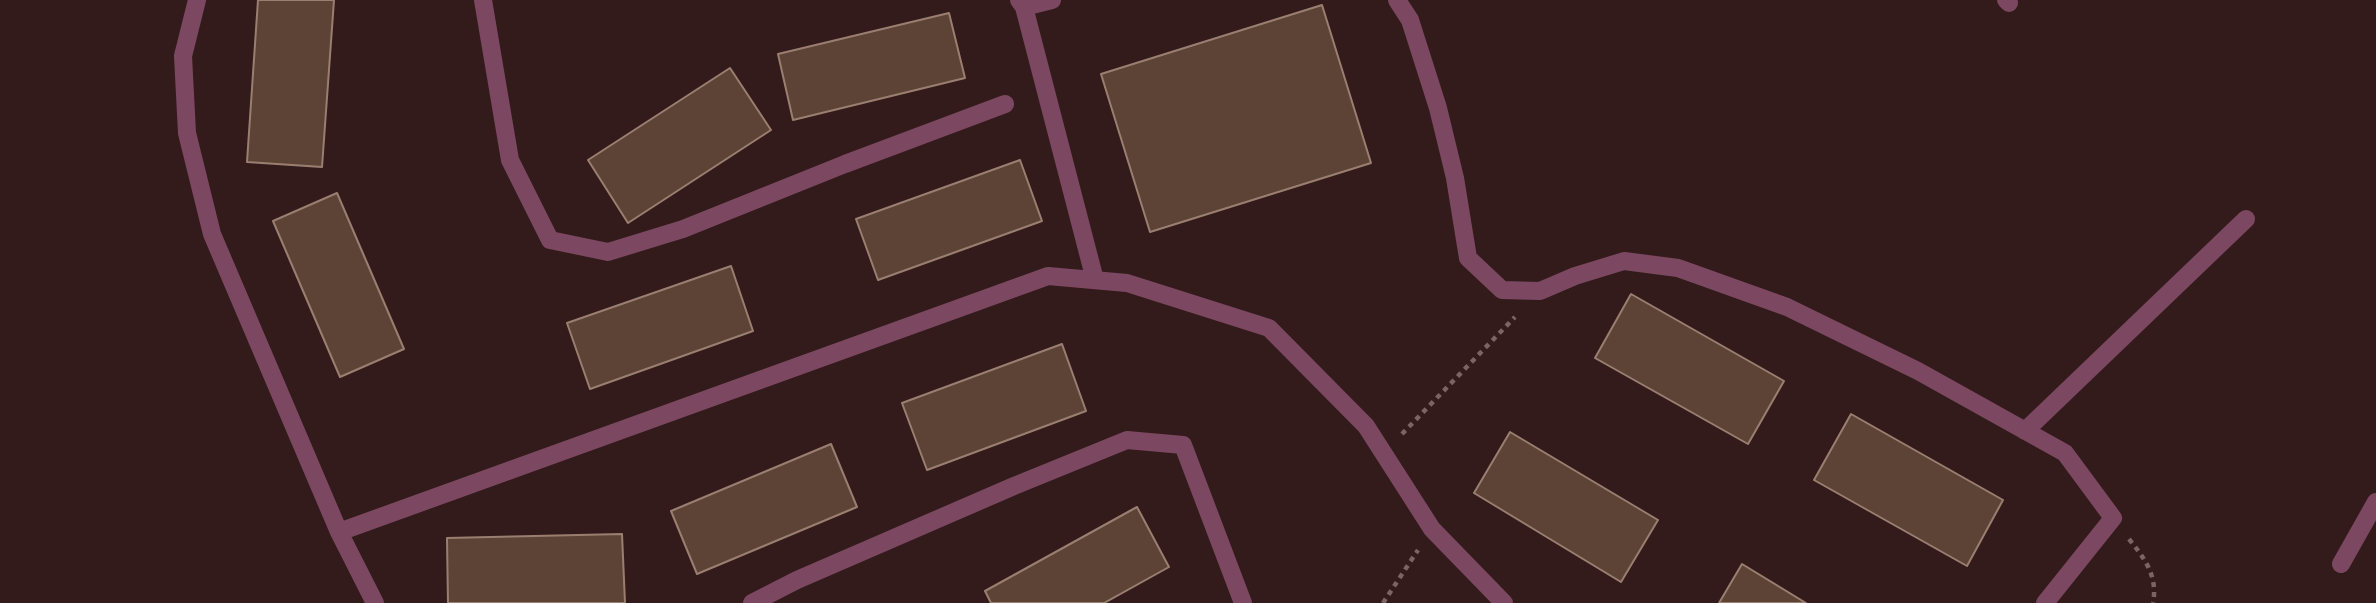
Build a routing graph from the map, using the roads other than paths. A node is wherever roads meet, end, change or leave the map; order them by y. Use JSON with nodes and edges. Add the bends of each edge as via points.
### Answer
{"nodes":[{"id":1,"x":197,"y":0,"type":"edge"},
{"id":2,"x":483,"y":0,"type":"edge"},
{"id":3,"x":1052,"y":0,"type":"edge"},
{"id":4,"x":1397,"y":0,"type":"edge"},
{"id":5,"x":1021,"y":4,"type":"edge"},
{"id":6,"x":1005,"y":104,"type":"dead end"},
{"id":7,"x":2246,"y":219,"type":"dead end"},
{"id":8,"x":1095,"y":280,"type":"junction"},
{"id":9,"x":2025,"y":431,"type":"junction"},
{"id":10,"x":2376,"y":502,"type":"edge"},
{"id":11,"x":340,"y":532,"type":"junction"},
{"id":12,"x":2341,"y":564,"type":"dead end"},
{"id":13,"x":375,"y":603,"type":"edge"},
{"id":14,"x":752,"y":603,"type":"edge"},
{"id":15,"x":1242,"y":603,"type":"edge"},
{"id":16,"x":1504,"y":603,"type":"edge"},
{"id":17,"x":2045,"y":603,"type":"edge"}],
"edges":[{"from":1,"to":11,"type":"street","via":[[183,56],[186,120],[212,233]]},
{"from":2,"to":6,"type":"street","via":[[510,160],[544,229],[550,240],[608,252],[683,229]]},
{"from":3,"to":5,"type":"street"},
{"from":4,"to":9,"type":"street","via":[[1410,20],[1438,108],[1468,258],[1502,290],[1540,291],[1624,261],[1678,268],[1787,307],[1918,371]]},
{"from":5,"to":8,"type":"street"},
{"from":7,"to":9,"type":"street"},
{"from":8,"to":11,"type":"street","via":[[1048,276]]},
{"from":8,"to":16,"type":"street","via":[[1127,283],[1269,328],[1366,426],[1432,529]]},
{"from":9,"to":17,"type":"street","via":[[2066,453],[2113,519]]},
{"from":10,"to":12,"type":"street"},
{"from":11,"to":13,"type":"street"},
{"from":14,"to":15,"type":"street","via":[[1127,440],[1183,445]]}]}
